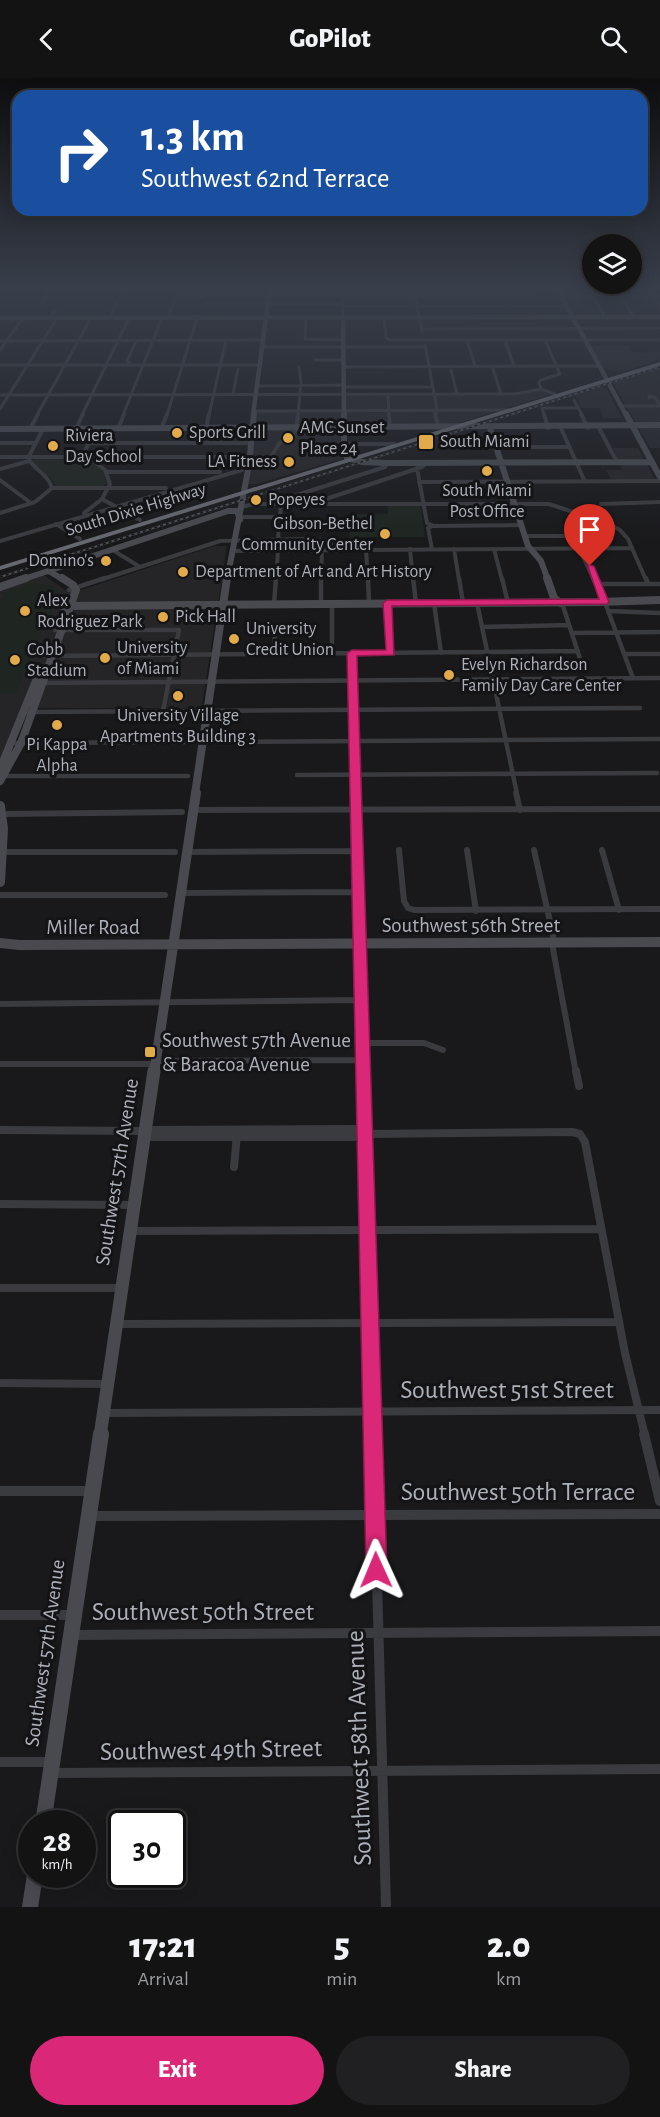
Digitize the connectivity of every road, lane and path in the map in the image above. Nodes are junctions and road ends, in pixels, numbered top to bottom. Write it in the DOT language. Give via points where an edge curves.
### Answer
graph roads {
  1 [pos="22,373"];
  2 [pos="60,373"];
  3 [pos="101,373"];
  4 [pos="141,373"];
  5 [pos="180,373"];
  6 [pos="218,373"];
  7 [pos="237,373"];
  8 [pos="257,373"];
  9 [pos="299,373"];
  10 [pos="344,373"];
  11 [pos="430,373"];
  12 [pos="452,373"];
  13 [pos="494,373"];
  14 [pos="560,373"];
  15 [pos="603,373"];
  16 [pos="618,373"];
  17 [pos="620,373"];
  18 [pos="605,377"];
  19 [pos="256,386"];
  20 [pos="300,386"];
  21 [pos="344,386"];
  22 [pos="591,386"];
  23 [pos="433,387"];
  24 [pos="610,387"];
  25 [pos="541,389"];
  26 [pos="233,393"];
  27 [pos="133,394"];
  28 [pos="173,394"];
  29 [pos="212,394"];
  30 [pos="457,394"];
  31 [pos="477,394"];
  32 [pos="501,394"];
  33 [pos="0,395"];
  34 [pos="9,395"];
  35 [pos="49,395"];
  36 [pos="91,395"];
  37 [pos="388,395"];
  38 [pos="435,395"];
  39 [pos="300,396"];
  40 [pos="344,396"];
  41 [pos="554,396"];
  42 [pos="574,400"];
  43 [pos="254,403"];
  44 [pos="621,407"];
  45 [pos="658,407"];
  46 [pos="578,408"];
  47 [pos="0,409"];
  48 [pos="482,410"];
  49 [pos="512,410"];
  50 [pos="298,411"];
  51 [pos="344,411"];
  52 [pos="390,411"];
  53 [pos="436,411"];
  54 [pos="501,411"];
  55 [pos="479,421"];
  56 [pos="660,426"];
  57 [pos="206,427"];
  58 [pos="345,427"];
  59 [pos="390,427"];
  60 [pos="450,427"];
  61 [pos="588,427"];
  62 [pos="632,427"];
  63 [pos="120,428"];
  64 [pos="163,428"];
  65 [pos="251,428"];
  66 [pos="299,428"];
  67 [pos="487,428"];
  68 [pos="548,428"];
  69 [pos="561,428"];
  70 [pos="599,428"];
  71 [pos="0,429"];
  72 [pos="30,429"];
  73 [pos="43,429"];
  74 [pos="74,429"];
  75 [pos="94,429"];
  76 [pos="0,443"];
  77 [pos="34,443"];
  78 [pos="88,443"];
  79 [pos="249,443"];
  80 [pos="382,445"];
  81 [pos="495,447"];
  82 [pos="569,447"];
  83 [pos="348,453"];
  84 [pos="0,457"];
  85 [pos="247,457"];
  86 [pos="361,457"];
  87 [pos="270,458"];
  88 [pos="29,459"];
  89 [pos="90,459"];
  90 [pos="369,462"];
  91 [pos="576,462"];
  92 [pos="616,462"];
  93 [pos="655,462"];
  94 [pos="387,463"];
  95 [pos="426,463"];
  96 [pos="501,463"];
  97 [pos="417,468"];
  98 [pos="0,469"];
  99 [pos="245,471"];
  100 [pos="301,471"];
  101 [pos="106,472"];
  102 [pos="210,472"];
  103 [pos="227,472"];
  104 [pos="217,476"];
  105 [pos="660,479"];
  106 [pos="0,480"];
  107 [pos="419,482"];
  108 [pos="507,482"];
  109 [pos="585,482"];
  110 [pos="52,488"];
  111 [pos="109,488"];
  112 [pos="155,488"];
  113 [pos="174,488"];
  114 [pos="164,491"];
  115 [pos="102,499"];
  116 [pos="240,502"];
  117 [pos="660,502"];
  118 [pos="31,503"];
  119 [pos="423,503"];
  120 [pos="514,503"];
  121 [pos="270,504"];
  122 [pos="281,504"];
  123 [pos="312,504"];
  124 [pos="601,504"];
  125 [pos="115,506"];
  126 [pos="0,513"];
  127 [pos="79,517"];
  128 [pos="280,517"];
  129 [pos="157,519"];
  130 [pos="140,520"];
  131 [pos="56,524"];
  132 [pos="521,525"];
  133 [pos="434,526"];
  134 [pos="133,527"];
  135 [pos="596,533"];
  136 [pos="525,536"];
  137 [pos="96,538"];
  138 [pos="80,539"];
  139 [pos="278,539"];
  140 [pos="302,539"];
  141 [pos="234,540"];
  142 [pos="328,540"];
  143 [pos="0,541"];
  144 [pos="73,546"];
  145 [pos="632,548"];
  146 [pos="111,549"];
  147 [pos="410,549"];
  148 [pos="432,549"];
  149 [pos="454,549"];
  150 [pos="494,549"];
  151 [pos="530,549"];
  152 [pos="579,549"];
  153 [pos="278,550"];
  154 [pos="322,550"];
  155 [pos="330,550"];
  156 [pos="366,550"];
  157 [pos="232,551"];
  158 [pos="0,566"];
  159 [pos="140,567"];
  160 [pos="47,570"];
  161 [pos="597,584"];
  162 [pos="648,584"];
  163 [pos="660,584"];
  164 [pos="0,585"];
  165 [pos="72,589"];
  166 [pos="660,600"];
  167 [pos="635,601"];
  168 [pos="559,602"];
  169 [pos="604,602"];
  170 [pos="321,603"];
  171 [pos="332,603"];
  172 [pos="369,603"];
  173 [pos="387,603"];
  174 [pos="416,603"];
  175 [pos="434,603"];
  176 [pos="464,603"];
  177 [pos="477,603"];
  178 [pos="508,603"];
  179 [pos="274,604"];
  180 [pos="224,605"];
  181 [pos="67,606"];
  182 [pos="608,611"];
  183 [pos="641,612"];
  184 [pos="660,613"];
  185 [pos="569,625"];
  186 [pos="482,627"];
  187 [pos="58,630"];
  188 [pos="660,632"];
  189 [pos="572,633"];
  190 [pos="616,633"];
  191 [pos="275,635"];
  192 [pos="578,651"];
  193 [pos="441,652"];
  194 [pos="486,652"];
  195 [pos="332,653"];
  196 [pos="352,653"];
  197 [pos="391,653"];
  198 [pos="217,654"];
  199 [pos="273,654"];
  200 [pos="624,654"];
  201 [pos="660,654"];
  202 [pos="174,655"];
  203 [pos="49,656"];
  204 [pos="582,665"];
  205 [pos="633,678"];
  206 [pos="660,678"];
  207 [pos="353,680"];
  208 [pos="493,680"];
  209 [pos="213,681"];
  210 [pos="168,682"];
  211 [pos="39,683"];
  212 [pos="640,708"];
  213 [pos="500,709"];
  214 [pos="354,710"];
  215 [pos="163,711"];
  216 [pos="208,711"];
  217 [pos="29,712"];
  218 [pos="506,740"];
  219 [pos="660,740"];
  220 [pos="355,741"];
  221 [pos="198,742"];
  222 [pos="17,743"];
  223 [pos="513,773"];
  224 [pos="657,773"];
  225 [pos="356,774"];
  226 [pos="297,775"];
  227 [pos="1,776"];
  228 [pos="188,776"];
  229 [pos="660,808"];
  230 [pos="1,810"];
  231 [pos="520,810"];
  232 [pos="188,811"];
  233 [pos="357,811"];
  234 [pos="399,850"];
  235 [pos="467,850"];
  236 [pos="534,850"];
  237 [pos="602,850"];
  238 [pos="358,851"];
  239 [pos="1,852"];
  240 [pos="181,852"];
  241 [pos="0,882"];
  242 [pos="359,892"];
  243 [pos="181,893"];
  244 [pos="0,895"];
  245 [pos="165,895"];
  246 [pos="660,909"];
  247 [pos="548,910"];
  248 [pos="619,910"];
  249 [pos="476,911"];
  250 [pos="553,942"];
  251 [pos="660,942"];
  252 [pos="0,943"];
  253 [pos="359,943"];
  254 [pos="173,944"];
  255 [pos="13,945"];
  256 [pos="0,948"];
  257 [pos="360,1000"];
  258 [pos="165,1003"];
  259 [pos="0,1004"];
  260 [pos="363,1043"];
  261 [pos="443,1050"];
  262 [pos="363,1060"];
  263 [pos="156,1063"];
  264 [pos="0,1064"];
  265 [pos="579,1086"];
  266 [pos="0,1130"];
  267 [pos="145,1133"];
  268 [pos="237,1134"];
  269 [pos="365,1134"];
  270 [pos="234,1167"];
  271 [pos="0,1204"];
  272 [pos="134,1205"];
  273 [pos="368,1228"];
  274 [pos="602,1229"];
  275 [pos="130,1230"];
  276 [pos="0,1288"];
  277 [pos="122,1288"];
  278 [pos="370,1322"];
  279 [pos="619,1322"];
  280 [pos="117,1324"];
  281 [pos="0,1383"];
  282 [pos="108,1384"];
  283 [pos="639,1410"];
  284 [pos="660,1410"];
  285 [pos="372,1411"];
  286 [pos="103,1413"];
  287 [pos="0,1491"];
  288 [pos="91,1491"];
  289 [pos="660,1501"];
  290 [pos="660,1514"];
  291 [pos="375,1515"];
  292 [pos="88,1516"];
  293 [pos="0,1615"];
  294 [pos="73,1615"];
  295 [pos="660,1631"];
  296 [pos="378,1633"];
  297 [pos="70,1635"];
  298 [pos="0,1762"];
  299 [pos="51,1768"];
  300 [pos="660,1769"];
  301 [pos="382,1770"];
  302 [pos="45,1810"];
  303 [pos="33,1888"];
  304 [pos="30,1907"];
  305 [pos="386,1907"];
  1 -- 34 [label="street"];
  2 -- 35 [label="street"];
  3 -- 36 [label="street"];
  4 -- 27 [label="street"];
  5 -- 28 [label="street"];
  6 -- 29 [label="street"];
  7 -- 26 [label="street"];
  8 -- 19 [label="street, Southwest 57th Avenue"];
  9 -- 20 [label="street"];
  10 -- 21 [label="street"];
  11 -- 23 [label="street"];
  12 -- 30 [label="street"];
  13 -- 32 [label="street"];
  14 -- 25 [label="street" via="540,381"];
  15 -- 18 [label="street"];
  16 -- 18 [label="highway, South Dixie Highway"];
  17 -- 18 [label="highway, South Dixie Highway"];
  18 -- 22 [label="highway, South Dixie Highway"];
  18 -- 24 [label="street"];
  18 -- 41 [label="highway, South Dixie Highway"];
  19 -- 20 [label="street"];
  19 -- 43 [label="street, Southwest 57th Avenue"];
  20 -- 21 [label="street"];
  20 -- 39 [label="street"];
  21 -- 23 [label="street"];
  21 -- 40 [label="street"];
  22 -- 24 [label="highway"];
  22 -- 41 [label="highway, South Dixie Highway"];
  23 -- 38 [label="street"];
  24 -- 44 [label="street"];
  25 -- 32 [label="street"];
  25 -- 41 [label="street"];
  26 -- 29 [label="street"];
  26 -- 43 [label="street"];
  27 -- 28 [label="street"];
  27 -- 36 [label="street"];
  27 -- 63 [label="street"];
  28 -- 29 [label="street"];
  28 -- 64 [label="street"];
  29 -- 57 [label="street"];
  30 -- 31 [label="street"];
  30 -- 38 [label="street"];
  31 -- 32 [label="street"];
  31 -- 48 [label="street"];
  33 -- 34 [label="street"];
  34 -- 35 [label="street"];
  34 -- 47 [label="street"];
  35 -- 36 [label="street"];
  35 -- 72 [label="street"];
  36 -- 74 [label="street"];
  37 -- 38 [label="street"];
  37 -- 40 [label="street"];
  37 -- 52 [label="street"];
  38 -- 53 [label="street"];
  39 -- 40 [label="street"];
  39 -- 43 [label="street"];
  39 -- 50 [label="street"];
  40 -- 51 [label="street"];
  41 -- 49 [label="highway, South Dixie Highway"];
  41 -- 54 [label="highway, South Dixie Highway"];
  42 -- 46 [label="street"];
  43 -- 50 [label="street"];
  43 -- 65 [label="street, Southwest 57th Avenue"];
  44 -- 45 [label="street"];
  44 -- 62 [label="street"];
  45 -- 45 [label="street" via="649,398 655,398"];
  46 -- 61 [label="street"];
  46 -- 68 [label="street" via="542,409"];
  48 -- 53 [label="street"];
  48 -- 54 [label="street"];
  49 -- 54 [label="street"];
  49 -- 55 [label="highway, South Dixie Highway"];
  50 -- 51 [label="street"];
  50 -- 66 [label="street"];
  51 -- 52 [label="street"];
  51 -- 58 [label="street"];
  52 -- 53 [label="street"];
  52 -- 59 [label="street"];
  53 -- 60 [label="street"];
  54 -- 60 [label="highway, South Dixie Highway"];
  55 -- 60 [label="highway, South Dixie Highway"];
  55 -- 67 [label="highway"];
  56 -- 62 [label="street"];
  57 -- 64 [label="street"];
  57 -- 65 [label="street"];
  58 -- 59 [label="street"];
  58 -- 66 [label="street"];
  58 -- 83 [label="street"];
  59 -- 60 [label="street"];
  60 -- 67 [label="street"];
  60 -- 80 [label="highway, South Dixie Highway"];
  60 -- 86 [label="highway, South Dixie Highway"];
  61 -- 62 [label="street"];
  61 -- 68 [label="street"];
  61 -- 69 [label="street"];
  61 -- 70 [label="street"];
  62 -- 70 [label="street"];
  62 -- 93 [label="street"];
  63 -- 64 [label="street"];
  63 -- 75 [label="street"];
  65 -- 66 [label="street"];
  65 -- 79 [label="street, Southwest 57th Avenue"];
  66 -- 87 [label="street" via="278,443"];
  67 -- 68 [label="street"];
  67 -- 68 [label="street"];
  67 -- 81 [label="street"];
  68 -- 69 [label="street"];
  69 -- 82 [label="street"];
  70 -- 92 [label="street"];
  71 -- 72 [label="street"];
  72 -- 73 [label="street"];
  73 -- 74 [label="street"];
  73 -- 77 [label="street"];
  74 -- 75 [label="street"];
  75 -- 78 [label="street"];
  76 -- 77 [label="street"];
  77 -- 88 [label="street"];
  78 -- 79 [label="street"];
  78 -- 89 [label="street" via="84,453"];
  79 -- 85 [label="street, Southwest 57th Avenue"];
  80 -- 83 [label="highway, South Dixie Highway"];
  80 -- 83 [label="street"];
  81 -- 82 [label="street"];
  81 -- 96 [label="street"];
  82 -- 91 [label="street"];
  83 -- 86 [label="highway, South Dixie Highway"];
  83 -- 90 [label="street"];
  83 -- 94 [label="street" via="363,464"];
  83 -- 100 [label="highway, South Dixie Highway"];
  83 -- 100 [label="highway, South Dixie Highway"];
  84 -- 88 [label="street"];
  85 -- 89 [label="street"];
  85 -- 99 [label="street, Southwest 57th Avenue"];
  86 -- 90 [label="highway"];
  88 -- 89 [label="street"];
  88 -- 98 [label="street"];
  88 -- 110 [label="street" via="48,478"];
  89 -- 101 [label="street"];
  90 -- 94 [label="street"];
  91 -- 92 [label="street"];
  91 -- 96 [label="street"];
  91 -- 109 [label="street"];
  92 -- 93 [label="street"];
  93 -- 105 [label="street"];
  94 -- 95 [label="street"];
  94 -- 121 [label="street" via="385,467"];
  95 -- 96 [label="street"];
  95 -- 97 [label="street"];
  96 -- 108 [label="street"];
  97 -- 107 [label="street"];
  97 -- 123 [label="street"];
  99 -- 103 [label="street"];
  99 -- 116 [label="street, Southwest 57th Avenue"];
  99 -- 116 [label="street, Southwest 57th Avenue"];
  100 -- 116 [label="highway, South Dixie Highway"];
  100 -- 116 [label="highway, South Dixie Highway" via="257,485"];
  101 -- 102 [label="street"];
  101 -- 111 [label="street"];
  102 -- 103 [label="street"];
  102 -- 104 [label="street"];
  103 -- 104 [label="street"];
  104 -- 113 [label="street"];
  105 -- 109 [label="street"];
  106 -- 118 [label="street"];
  107 -- 108 [label="street"];
  107 -- 119 [label="street"];
  108 -- 109 [label="street"];
  108 -- 120 [label="street"];
  110 -- 111 [label="street"];
  110 -- 118 [label="street"];
  111 -- 112 [label="street"];
  111 -- 115 [label="street"];
  112 -- 113 [label="street"];
  112 -- 114 [label="street"];
  113 -- 114 [label="street"];
  114 -- 125 [label="street"];
  115 -- 125 [label="street"];
  115 -- 127 [label="street"];
  116 -- 121 [label="street"];
  116 -- 128 [label="street"];
  116 -- 129 [label="highway, South Dixie Highway"];
  116 -- 130 [label="highway, South Dixie Highway"];
  116 -- 141 [label="street, Southwest 57th Avenue"];
  116 -- 146 [label="street" via="217,515"];
  117 -- 124 [label="street"];
  118 -- 126 [label="street"];
  119 -- 120 [label="street"];
  119 -- 123 [label="street"];
  119 -- 133 [label="street" via="427,523"];
  120 -- 132 [label="street"];
  120 -- 145 [label="street" via="548,504 616,527"];
  121 -- 122 [label="street"];
  122 -- 123 [label="street"];
  122 -- 128 [label="street"];
  125 -- 127 [label="street"];
  125 -- 130 [label="street"];
  127 -- 131 [label="street"];
  128 -- 139 [label="street"];
  129 -- 130 [label="highway"];
  129 -- 134 [label="highway, South Dixie Highway"];
  130 -- 134 [label="highway"];
  130 -- 138 [label="highway, South Dixie Highway"];
  131 -- 138 [label="street"];
  131 -- 143 [label="street"];
  132 -- 133 [label="street"];
  132 -- 136 [label="street"];
  133 -- 148 [label="street" via="428,528"];
  134 -- 137 [label="highway, South Dixie Highway"];
  135 -- 136 [label="street"];
  136 -- 151 [label="street"];
  137 -- 138 [label="highway"];
  137 -- 144 [label="highway, South Dixie Highway"];
  138 -- 144 [label="highway"];
  138 -- 158 [label="highway, South Dixie Highway"];
  139 -- 140 [label="street"];
  139 -- 141 [label="street"];
  141 -- 157 [label="street, Southwest 57th Avenue"];
  141 -- 159 [label="street" via="211,543"];
  142 -- 155 [label="street"];
  144 -- 158 [label="highway, South Dixie Highway"];
  145 -- 152 [label="street"];
  145 -- 162 [label="street"];
  146 -- 159 [label="street"];
  146 -- 160 [label="street"];
  147 -- 148 [label="street"];
  147 -- 156 [label="street"];
  147 -- 174 [label="street"];
  148 -- 149 [label="street"];
  149 -- 150 [label="street"];
  149 -- 176 [label="street"];
  150 -- 151 [label="street"];
  150 -- 178 [label="street"];
  151 -- 152 [label="street"];
  151 -- 168 [label="street" via="541,561"];
  152 -- 161 [label="street"];
  153 -- 154 [label="street"];
  153 -- 157 [label="street"];
  153 -- 179 [label="street"];
  154 -- 155 [label="street"];
  154 -- 170 [label="street"];
  155 -- 156 [label="street"];
  156 -- 172 [label="street"];
  157 -- 180 [label="street, Southwest 57th Avenue"];
  159 -- 165 [label="street"];
  160 -- 164 [label="street"];
  160 -- 165 [label="street"];
  161 -- 162 [label="street"];
  161 -- 169 [label="street"];
  162 -- 163 [label="street"];
  165 -- 181 [label="street"];
  166 -- 167 [label="street"];
  167 -- 169 [label="street"];
  167 -- 183 [label="street"];
  168 -- 169 [label="street"];
  168 -- 178 [label="street"];
  168 -- 185 [label="street"];
  169 -- 182 [label="street"];
  170 -- 171 [label="street"];
  170 -- 179 [label="street"];
  171 -- 172 [label="street"];
  171 -- 195 [label="street"];
  172 -- 173 [label="street"];
  173 -- 174 [label="street"];
  173 -- 197 [label="street"];
  174 -- 175 [label="street"];
  175 -- 176 [label="street"];
  175 -- 193 [label="street"];
  176 -- 177 [label="street"];
  177 -- 178 [label="street"];
  177 -- 186 [label="street"];
  179 -- 180 [label="street"];
  180 -- 181 [label="street"];
  180 -- 198 [label="street, Southwest 57th Avenue"];
  181 -- 187 [label="street"];
  182 -- 183 [label="street"];
  182 -- 190 [label="street"];
  183 -- 184 [label="street"];
  185 -- 186 [label="street"];
  185 -- 189 [label="street"];
  186 -- 194 [label="street"];
  187 -- 202 [label="street" via="179,630"];
  187 -- 203 [label="street"];
  188 -- 190 [label="street"];
  189 -- 190 [label="street"];
  189 -- 192 [label="street"];
  190 -- 200 [label="street"];
  191 -- 199 [label="street"];
  192 -- 194 [label="street"];
  192 -- 204 [label="street"];
  193 -- 194 [label="street"];
  193 -- 197 [label="street"];
  194 -- 208 [label="street"];
  195 -- 196 [label="street"];
  195 -- 199 [label="street"];
  196 -- 197 [label="street"];
  196 -- 207 [label="street, Southwest 58th Avenue"];
  198 -- 199 [label="street"];
  198 -- 202 [label="street"];
  198 -- 209 [label="street, Southwest 57th Avenue"];
  200 -- 201 [label="street"];
  200 -- 205 [label="street"];
  202 -- 203 [label="street"];
  202 -- 210 [label="street"];
  203 -- 211 [label="street"];
  205 -- 206 [label="street"];
  205 -- 208 [label="street"];
  207 -- 208 [label="street"];
  207 -- 209 [label="street"];
  207 -- 214 [label="street, Southwest 58th Avenue"];
  208 -- 213 [label="street"];
  209 -- 210 [label="street"];
  209 -- 216 [label="street, Southwest 57th Avenue"];
  210 -- 211 [label="street"];
  210 -- 215 [label="street"];
  211 -- 217 [label="street"];
  212 -- 213 [label="street"];
  213 -- 214 [label="street"];
  213 -- 218 [label="street"];
  214 -- 216 [label="street"];
  214 -- 220 [label="street, Southwest 58th Avenue"];
  215 -- 216 [label="street"];
  215 -- 217 [label="street"];
  216 -- 221 [label="street, Southwest 57th Avenue"];
  217 -- 222 [label="street"];
  218 -- 219 [label="street"];
  218 -- 220 [label="street"];
  218 -- 223 [label="street"];
  220 -- 221 [label="street"];
  220 -- 225 [label="street, Southwest 58th Avenue"];
  221 -- 222 [label="street"];
  221 -- 232 [label="street, Southwest 57th Avenue"];
  222 -- 227 [label="street"];
  223 -- 224 [label="street"];
  223 -- 225 [label="street"];
  223 -- 231 [label="street"];
  225 -- 226 [label="street"];
  225 -- 233 [label="street, Southwest 58th Avenue"];
  227 -- 228 [label="street"];
  229 -- 231 [label="street"];
  230 -- 232 [label="street"];
  230 -- 239 [label="street"];
  231 -- 233 [label="street"];
  232 -- 233 [label="street"];
  232 -- 240 [label="street, Southwest 57th Avenue"];
  233 -- 238 [label="street, Southwest 58th Avenue"];
  234 -- 249 [label="street" via="404,901 409,909"];
  235 -- 249 [label="street"];
  236 -- 247 [label="street"];
  237 -- 248 [label="street"];
  238 -- 240 [label="street"];
  238 -- 242 [label="street, Southwest 58th Avenue"];
  239 -- 240 [label="street"];
  239 -- 241 [label="street"];
  240 -- 243 [label="street, Southwest 57th Avenue"];
  242 -- 243 [label="street"];
  242 -- 253 [label="street, Southwest 58th Avenue"];
  243 -- 254 [label="street, Southwest 57th Avenue"];
  244 -- 245 [label="street"];
  246 -- 248 [label="street"];
  247 -- 248 [label="street"];
  247 -- 249 [label="street"];
  247 -- 250 [label="street"];
  250 -- 251 [label="street, Southwest 56th Street"];
  250 -- 253 [label="street, Southwest 56th Street"];
  250 -- 265 [label="street"];
  252 -- 255 [label="street, Miller Road"];
  253 -- 254 [label="street, Southwest 56th Street"];
  253 -- 257 [label="street, Southwest 58th Avenue"];
  254 -- 255 [label="street, Miller Road"];
  254 -- 258 [label="street, Southwest 57th Avenue"];
  255 -- 256 [label="street, Miller Road"];
  257 -- 258 [label="street"];
  257 -- 260 [label="street, Southwest 58th Avenue"];
  258 -- 259 [label="street"];
  258 -- 263 [label="street, Southwest 57th Avenue"];
  260 -- 261 [label="street" via="424,1042"];
  260 -- 262 [label="street, Southwest 58th Avenue"];
  262 -- 263 [label="street"];
  262 -- 269 [label="street, Southwest 58th Avenue"];
  263 -- 264 [label="street"];
  263 -- 267 [label="street, Southwest 57th Avenue"];
  266 -- 267 [label="street"];
  267 -- 268 [label="street"];
  267 -- 272 [label="street, Southwest 57th Avenue"];
  268 -- 269 [label="street"];
  268 -- 270 [label="street"];
  269 -- 273 [label="street, Southwest 58th Avenue"];
  269 -- 274 [label="street" via="580,1133 585,1140"];
  271 -- 272 [label="street"];
  272 -- 275 [label="street, Southwest 57th Avenue"];
  273 -- 274 [label="street"];
  273 -- 275 [label="street"];
  273 -- 278 [label="street, Southwest 58th Avenue"];
  274 -- 279 [label="street"];
  275 -- 277 [label="street, Southwest 57th Avenue"];
  276 -- 277 [label="street"];
  277 -- 280 [label="street, Southwest 57th Avenue"];
  278 -- 279 [label="street"];
  278 -- 280 [label="street"];
  278 -- 285 [label="street, Southwest 58th Avenue"];
  279 -- 283 [label="street"];
  280 -- 282 [label="street, Southwest 57th Avenue"];
  281 -- 282 [label="street"];
  282 -- 286 [label="street, Southwest 57th Avenue"];
  283 -- 284 [label="street, Southwest 51st Street"];
  283 -- 285 [label="street, Southwest 51st Street"];
  283 -- 289 [label="street"];
  285 -- 286 [label="street, Southwest 51st Street"];
  285 -- 291 [label="street, Southwest 58th Avenue"];
  286 -- 288 [label="street, Southwest 57th Avenue"];
  287 -- 288 [label="street"];
  288 -- 292 [label="street, Southwest 57th Avenue"];
  290 -- 291 [label="street, Southwest 50th Terrace"];
  291 -- 292 [label="street, Southwest 50th Terrace"];
  291 -- 296 [label="street, Southwest 58th Avenue"];
  292 -- 294 [label="street, Southwest 57th Avenue"];
  293 -- 294 [label="street"];
  294 -- 297 [label="street, Southwest 57th Avenue"];
  295 -- 296 [label="street, Southwest 50th Street"];
  296 -- 297 [label="street, Southwest 50th Street"];
  296 -- 301 [label="street, Southwest 58th Avenue"];
  297 -- 299 [label="street, Southwest 57th Avenue"];
  298 -- 299 [label="street, Southwest 49th Street"];
  299 -- 301 [label="street, Southwest 49th Street"];
  299 -- 302 [label="street, Southwest 57th Avenue"];
  300 -- 301 [label="street, Southwest 49th Street"];
  301 -- 305 [label="street, Southwest 58th Avenue"];
  303 -- 304 [label="street"];
}
